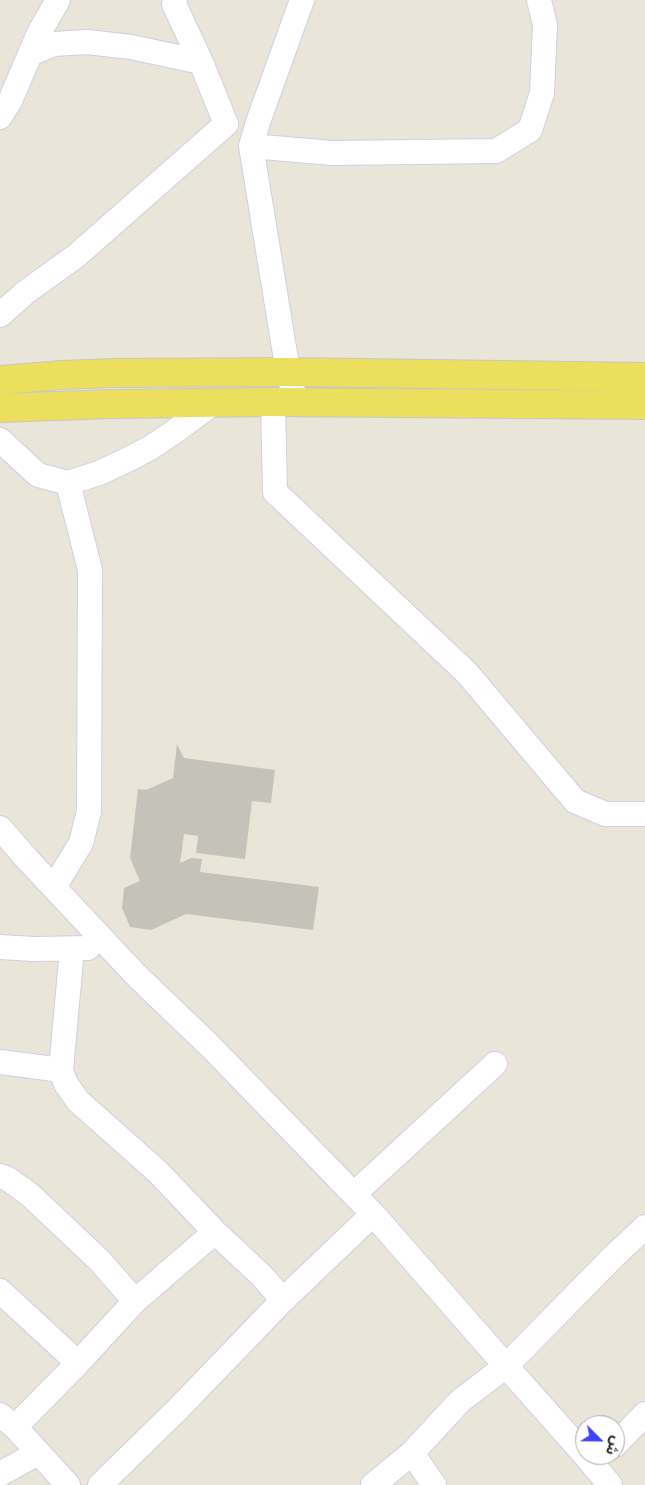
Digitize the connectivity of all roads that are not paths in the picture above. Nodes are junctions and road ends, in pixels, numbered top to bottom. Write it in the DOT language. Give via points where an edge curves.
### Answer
graph roads {
  1 [pos="58,0"];
  2 [pos="175,0"];
  3 [pos="302,0"];
  4 [pos="539,0"];
  5 [pos="30,54"];
  6 [pos="201,62"];
  7 [pos="0,117"];
  8 [pos="258,122"];
  9 [pos="226,124"];
  10 [pos="251,146"];
  11 [pos="0,314"];
  12 [pos="288,372"];
  13 [pos="645,377"];
  14 [pos="0,380"];
  15 [pos="285,402"];
  16 [pos="213,403"];
  17 [pos="645,405"];
  18 [pos="0,408"];
  19 [pos="0,440"];
  20 [pos="68,483"];
  21 [pos="645,814"];
  22 [pos="0,828"];
  23 [pos="54,887"];
  24 [pos="0,947"];
  25 [pos="110,947"];
  26 [pos="72,949"];
  27 [pos="0,1062"];
  28 [pos="495,1064"];
  29 [pos="61,1070"];
  30 [pos="0,1176"];
  31 [pos="354,1194"];
  32 [pos="373,1214"];
  33 [pos="645,1227"];
  34 [pos="215,1232"];
  35 [pos="0,1291"];
  36 [pos="283,1300"];
  37 [pos="135,1301"];
  38 [pos="78,1363"];
  39 [pos="506,1366"];
  40 [pos="645,1414"];
  41 [pos="8,1421"];
  42 [pos="625,1435"];
  43 [pos="575,1439"];
  44 [pos="412,1453"];
  45 [pos="38,1454"];
  46 [pos="597,1465"];
  47 [pos="0,1474"];
  48 [pos="68,1485"];
  49 [pos="100,1485"];
  50 [pos="373,1485"];
  51 [pos="434,1485"];
  52 [pos="610,1485"];
  1 -- 5 [label="street"];
  2 -- 6 [label="street"];
  3 -- 8 [label="street"];
  4 -- 10 [label="street" via="545,25 542,92 530,130 496,151 332,153"];
  5 -- 6 [label="street" via="54,44 87,42 131,47"];
  5 -- 7 [label="street"];
  6 -- 9 [label="street"];
  8 -- 9 [label="street"];
  8 -- 10 [label="street"];
  9 -- 11 [label="street" via="76,256"];
  10 -- 12 [label="street"];
  12 -- 13 [label="main road"];
  12 -- 14 [label="main road" via="115,373"];
  12 -- 15 [label="street"];
  15 -- 16 [label="main road"];
  15 -- 17 [label="main road"];
  15 -- 21 [label="street" via="276,492 467,673 575,801 605,814"];
  16 -- 18 [label="main road"];
  16 -- 20 [label="street" via="150,448 106,470"];
  19 -- 20 [label="street" via="38,475"];
  20 -- 23 [label="street" via="90,570 89,811 81,843"];
  22 -- 23 [label="street"];
  23 -- 25 [label="street"];
  24 -- 26 [label="street"];
  25 -- 26 [label="street"];
  25 -- 31 [label="street"];
  26 -- 29 [label="street"];
  27 -- 29 [label="street"];
  28 -- 31 [label="street"];
  29 -- 34 [label="street" via="78,1101 158,1172"];
  30 -- 37 [label="street" via="30,1194 99,1260"];
  31 -- 32 [label="street"];
  32 -- 36 [label="street"];
  32 -- 39 [label="street"];
  33 -- 39 [label="street"];
  34 -- 36 [label="street"];
  34 -- 37 [label="street"];
  35 -- 38 [label="street"];
  36 -- 49 [label="street"];
  37 -- 38 [label="street"];
  38 -- 41 [label="street"];
  39 -- 43 [label="street"];
  39 -- 44 [label="street" via="460,1401"];
  40 -- 42 [label="street"];
  41 -- 45 [label="street"];
  44 -- 50 [label="street"];
  44 -- 51 [label="street"];
  45 -- 47 [label="street"];
  45 -- 48 [label="street"];
  46 -- 52 [label="street"];
}
